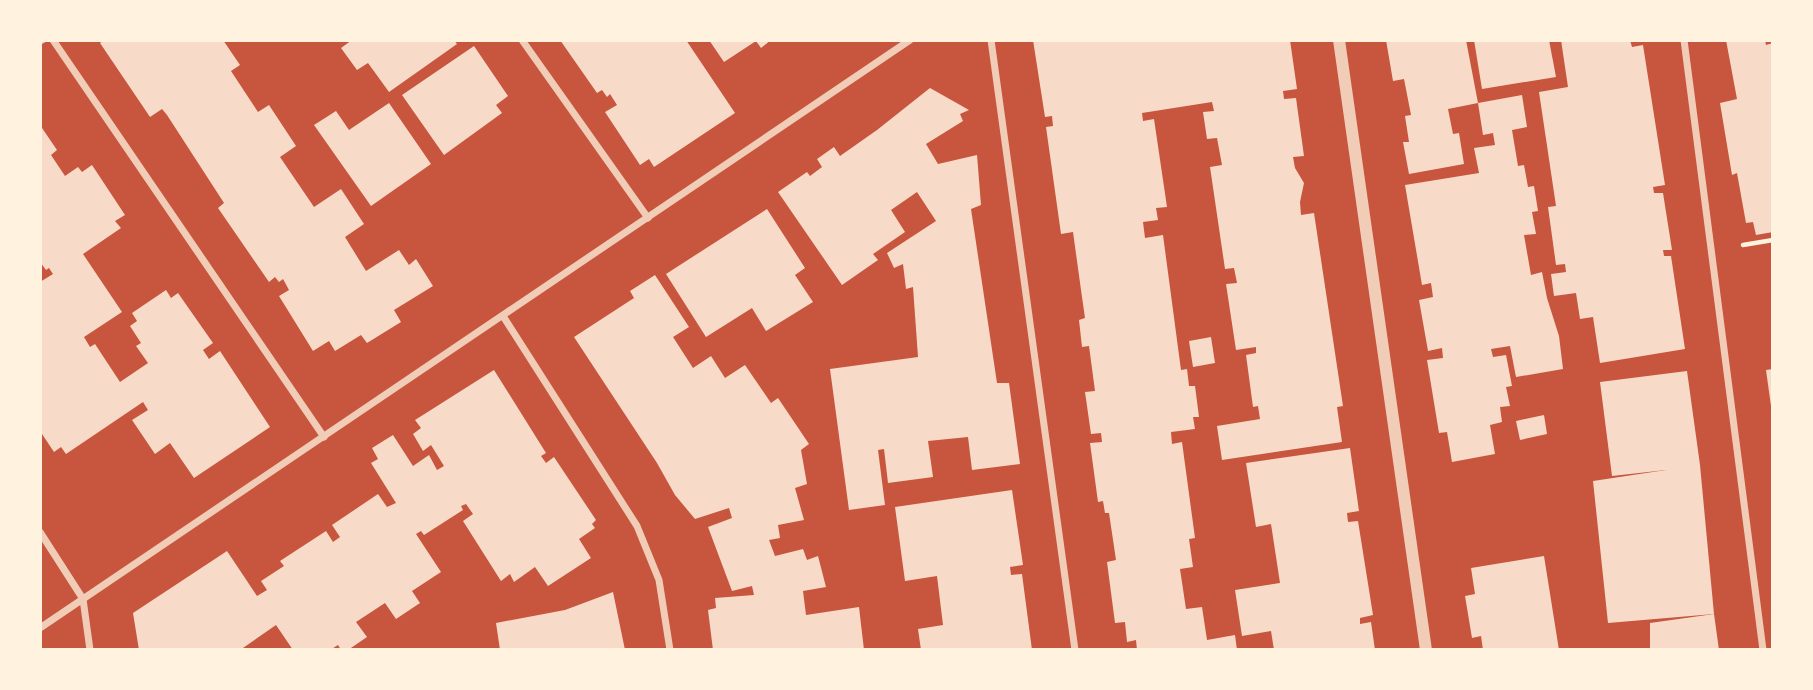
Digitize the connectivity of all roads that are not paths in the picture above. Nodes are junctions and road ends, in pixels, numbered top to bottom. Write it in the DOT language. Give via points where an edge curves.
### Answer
graph roads {
  1 [pos="53,40"];
  2 [pos="522,40"];
  3 [pos="910,40"];
  4 [pos="991,40"];
  5 [pos="1339,40"];
  6 [pos="1684,40"];
  7 [pos="648,218"];
  8 [pos="503,316"];
  9 [pos="324,436"];
  10 [pos="40,532"];
  11 [pos="83,599"];
  12 [pos="40,628"];
  13 [pos="90,650"];
  14 [pos="670,650"];
  15 [pos="1075,650"];
  16 [pos="1426,650"];
  17 [pos="1763,650"];
  1 -- 9 [label="street"];
  2 -- 7 [label="street"];
  3 -- 7 [label="street"];
  4 -- 15 [label="street"];
  5 -- 16 [label="street"];
  6 -- 17 [label="street"];
  7 -- 8 [label="street"];
  8 -- 9 [label="street"];
  8 -- 14 [label="street" via="637,526 659,580"];
  9 -- 11 [label="street"];
  10 -- 11 [label="street"];
  11 -- 12 [label="street"];
  11 -- 13 [label="street"];
}
